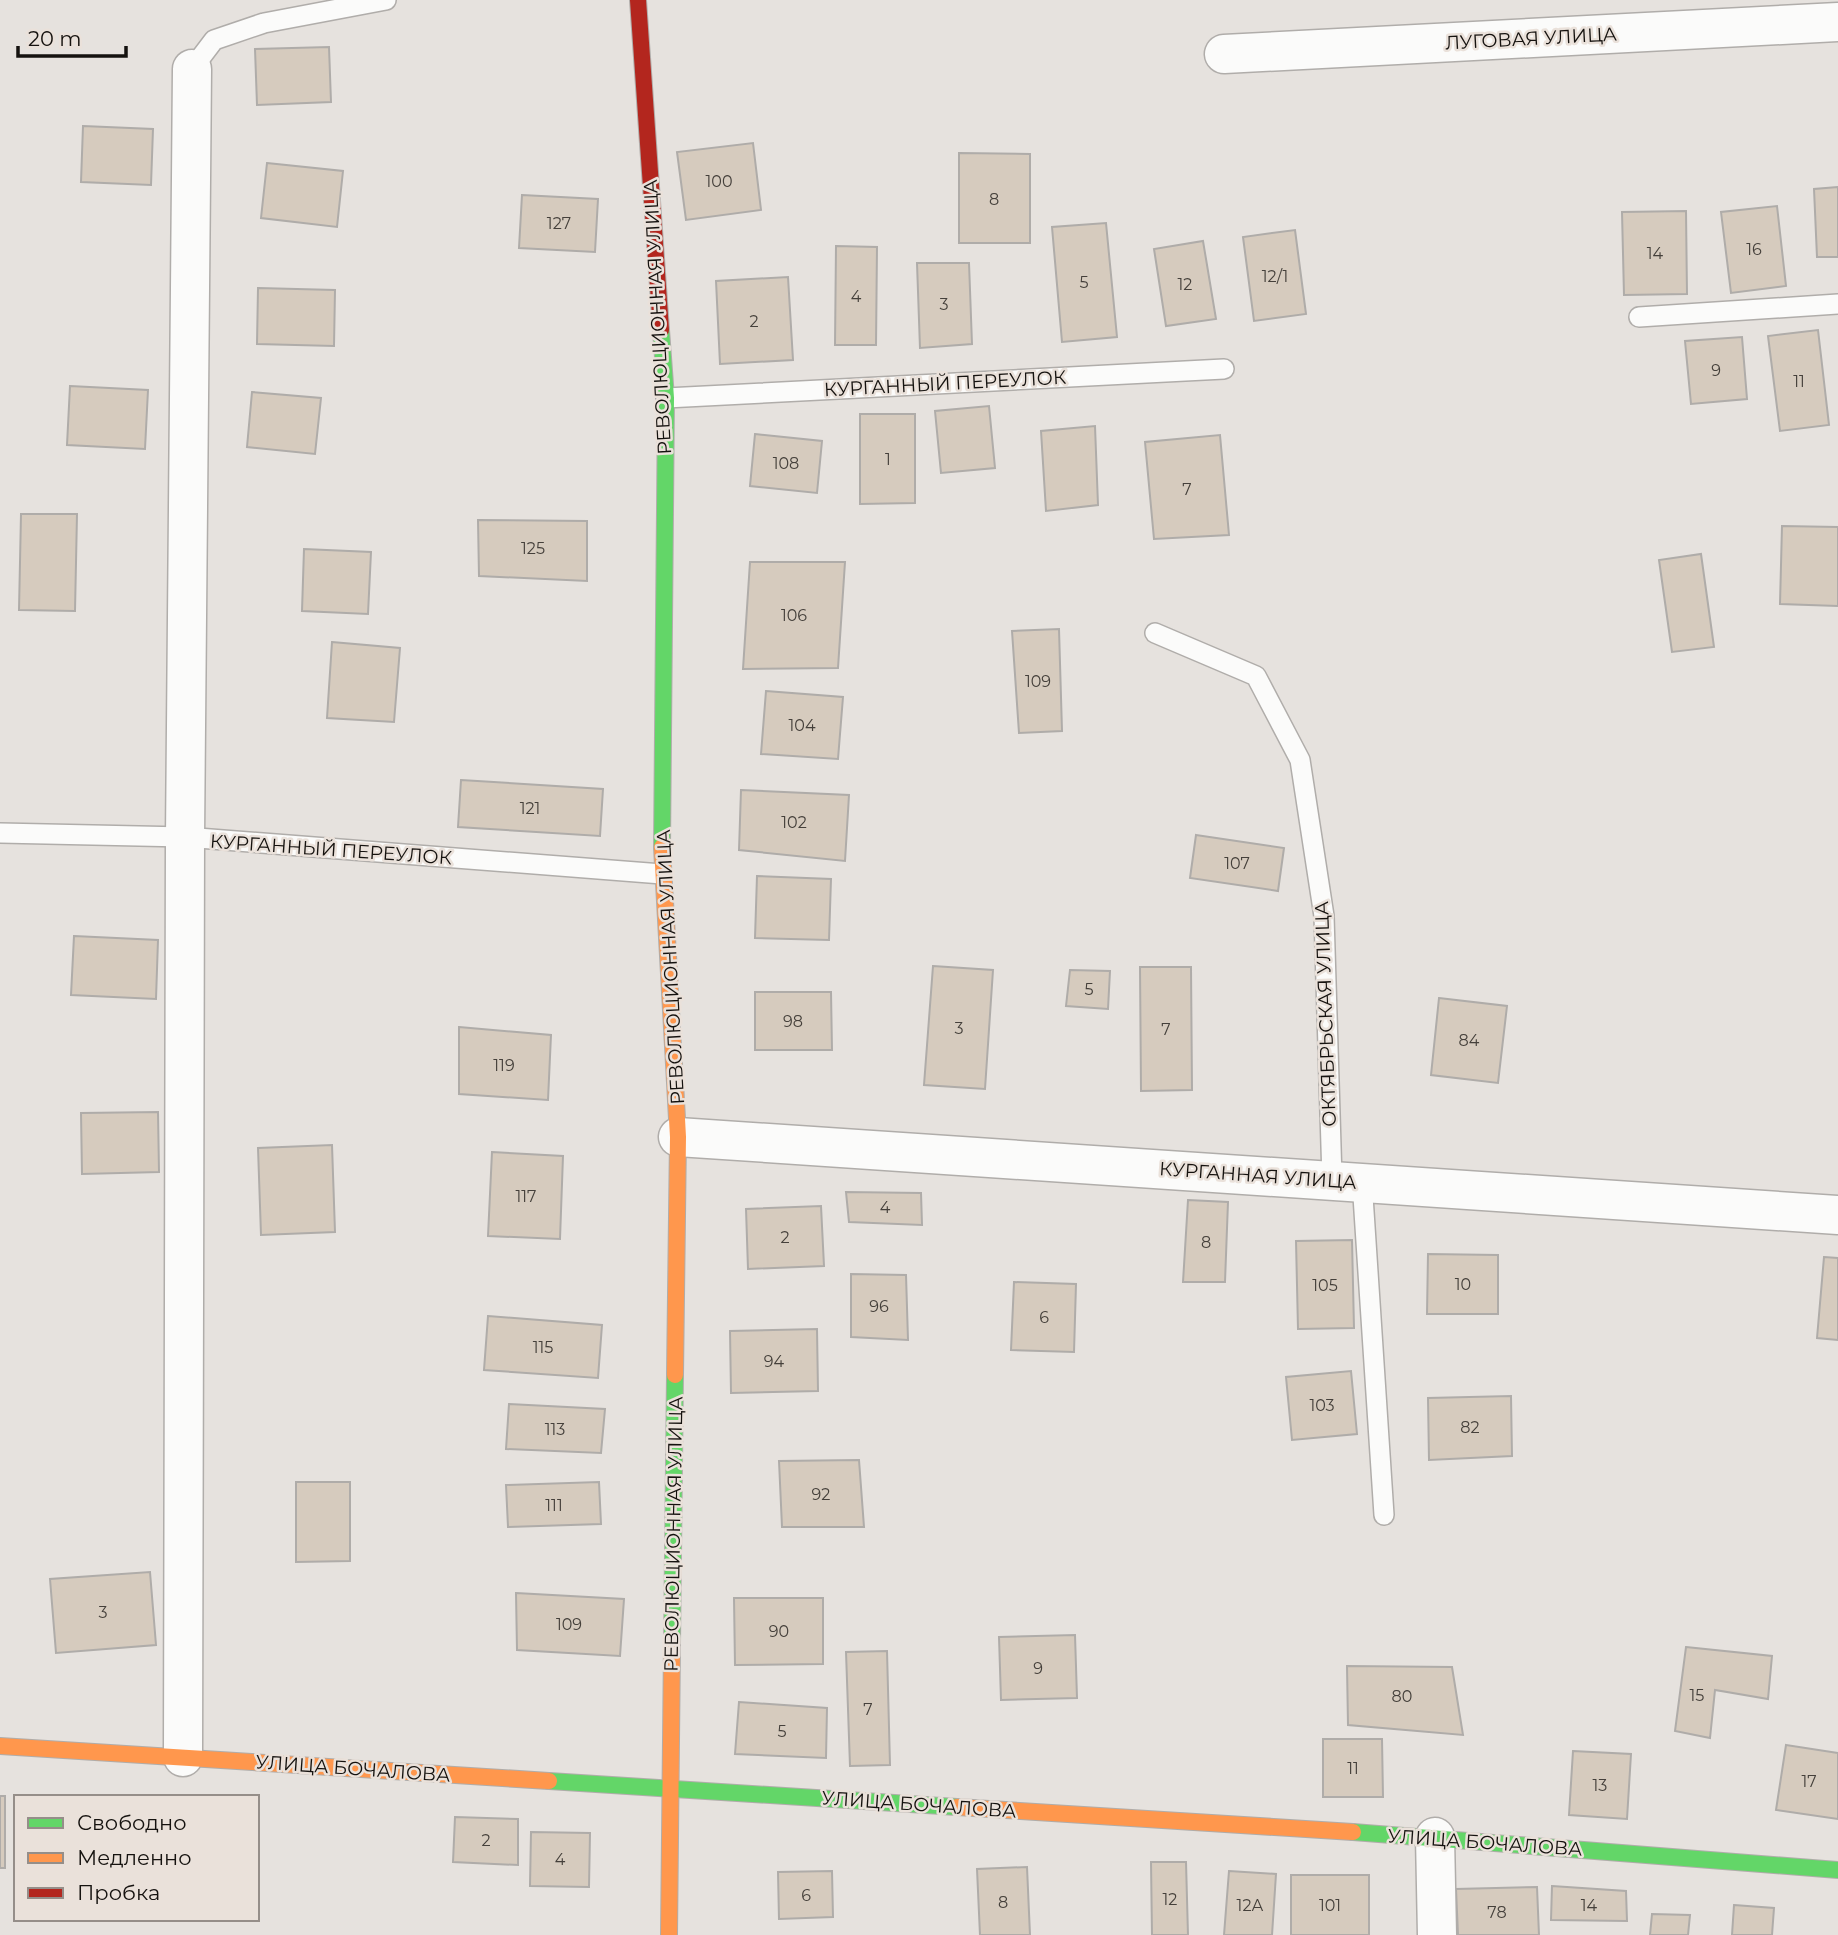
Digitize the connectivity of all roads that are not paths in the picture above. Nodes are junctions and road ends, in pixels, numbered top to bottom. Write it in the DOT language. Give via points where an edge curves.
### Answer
graph roads {
  1 [pos="386,0"];
  2 [pos="638,0"];
  3 [pos="1838,22"];
  4 [pos="1224,54"];
  5 [pos="192,69"];
  6 [pos="1838,304"];
  7 [pos="1639,317"];
  8 [pos="1224,369"];
  9 [pos="666,398"];
  10 [pos="1156,633"];
  11 [pos="0,833"];
  12 [pos="185,837"];
  13 [pos="662,874"];
  14 [pos="678,1137"];
  15 [pos="1347,1180"];
  16 [pos="1838,1215"];
  17 [pos="1384,1515"];
  18 [pos="0,1746"];
  19 [pos="183,1757"];
  20 [pos="670,1788"];
  21 [pos="1435,1837"];
  22 [pos="1838,1870"];
  23 [pos="669,1935"];
  24 [pos="1437,1935"];
  1 -- 5 [label="lane" via="264,23 214,40"];
  2 -- 9 [label="street, РЕВОЛЮЦИОННАЯ УЛИЦА"];
  3 -- 4 [label="street, ЛУГОВАЯ УЛИЦА"];
  5 -- 12 [label="street"];
  6 -- 7 [label="lane"];
  8 -- 9 [label="lane, КУРГАННЫЙ ПЕРЕУЛОК"];
  9 -- 13 [label="street, РЕВОЛЮЦИОННАЯ УЛИЦА"];
  10 -- 15 [label="lane, ОКТЯБРЬСКАЯ УЛИЦА" via="1256,676 1300,760 1324,916"];
  11 -- 12 [label="lane, КУРГАННЫЙ ПЕРЕУЛОК"];
  12 -- 13 [label="lane, КУРГАННЫЙ ПЕРЕУЛОК"];
  12 -- 19 [label="street"];
  13 -- 14 [label="street, РЕВОЛЮЦИОННАЯ УЛИЦА"];
  14 -- 15 [label="street, КУРГАННАЯ УЛИЦА"];
  14 -- 20 [label="street, РЕВОЛЮЦИОННАЯ УЛИЦА"];
  15 -- 16 [label="street, КУРГАННАЯ УЛИЦА"];
  15 -- 17 [label="lane, ОКТЯБРЬСКАЯ УЛИЦА"];
  18 -- 19 [label="street, УЛИЦА БОЧАЛОВА"];
  19 -- 20 [label="street, УЛИЦА БОЧАЛОВА"];
  20 -- 21 [label="street, УЛИЦА БОЧАЛОВА"];
  20 -- 23 [label="street, РЕВОЛЮЦИОННАЯ УЛИЦА"];
  21 -- 22 [label="street, УЛИЦА БОЧАЛОВА"];
  21 -- 24 [label="street"];
}
